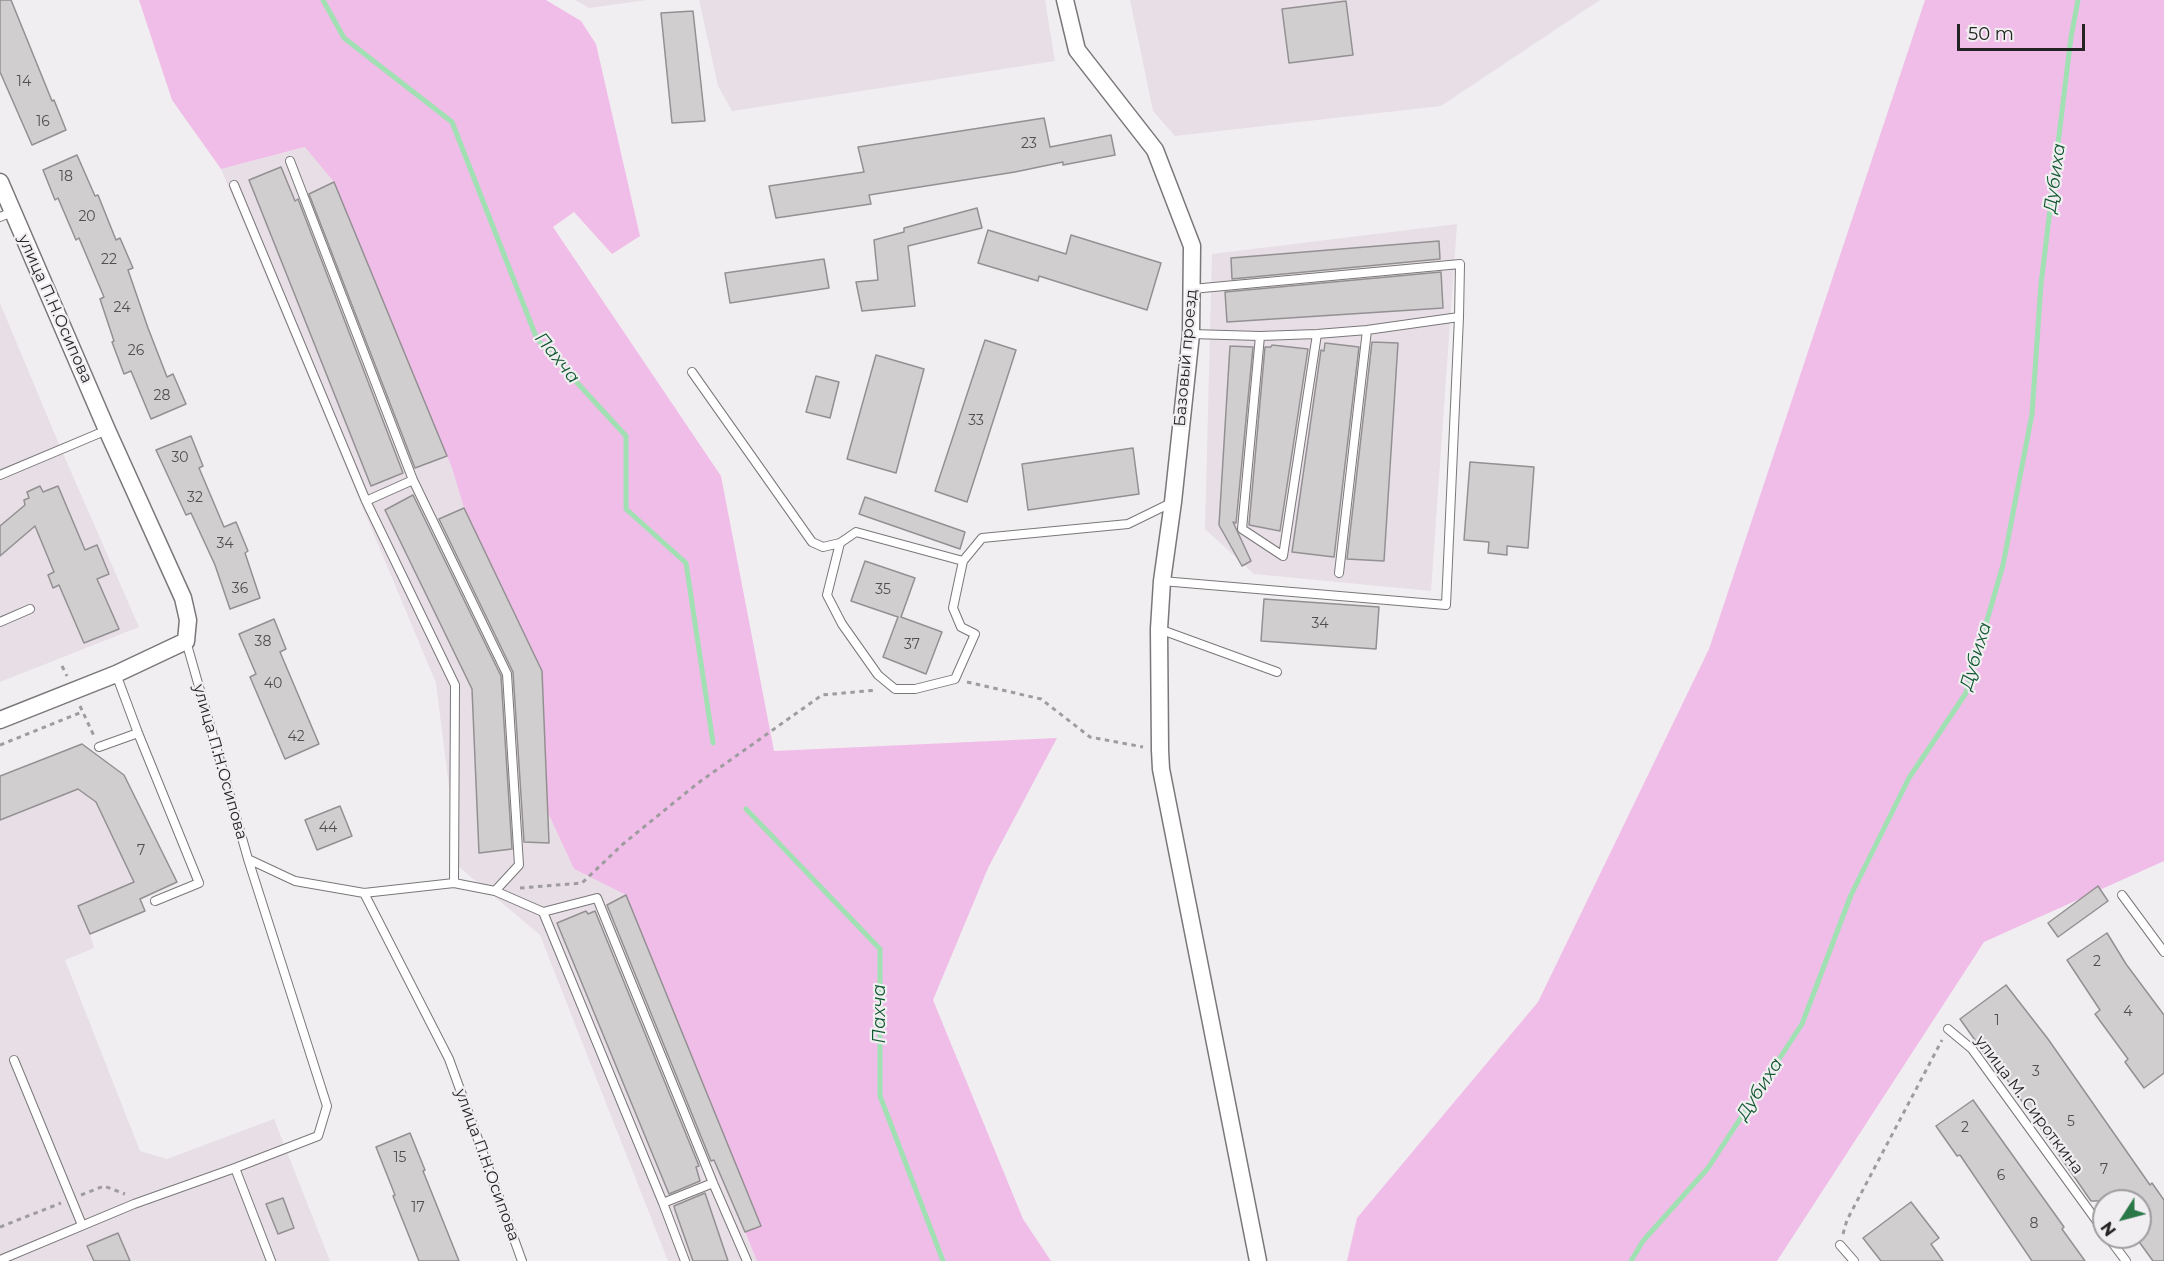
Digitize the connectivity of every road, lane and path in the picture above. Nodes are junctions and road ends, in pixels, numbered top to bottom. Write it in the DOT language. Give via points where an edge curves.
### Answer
graph roads {
  1 [pos="1065,0"];
  2 [pos="290,161"];
  3 [pos="0,182"];
  4 [pos="234,185"];
  5 [pos="6,214"];
  6 [pos="1192,289"];
  7 [pos="1459,317"];
  8 [pos="1367,330"];
  9 [pos="1191,334"];
  10 [pos="1317,334"];
  11 [pos="1260,336"];
  12 [pos="692,372"];
  13 [pos="108,430"];
  14 [pos="0,475"];
  15 [pos="413,480"];
  16 [pos="366,501"];
  17 [pos="1173,502"];
  18 [pos="840,543"];
  19 [pos="963,561"];
  20 [pos="1339,573"];
  21 [pos="1162,581"];
  22 [pos="30,609"];
  23 [pos="0,622"];
  24 [pos="1159,629"];
  25 [pos="186,641"];
  26 [pos="1277,672"];
  27 [pos="116,674"];
  28 [pos="955,679"];
  29 [pos="896,689"];
  30 [pos="82,712"];
  31 [pos="0,720"];
  32 [pos="138,733"];
  33 [pos="0,746"];
  34 [pos="99,747"];
  35 [pos="1160,750"];
  36 [pos="248,859"];
  37 [pos="454,883"];
  38 [pos="495,891"];
  39 [pos="364,893"];
  40 [pos="2122,895"];
  41 [pos="155,901"];
  42 [pos="543,912"];
  43 [pos="2164,952"];
  44 [pos="1948,1029"];
  45 [pos="14,1060"];
  46 [pos="235,1168"];
  47 [pos="713,1184"];
  48 [pos="663,1203"];
  49 [pos="2092,1214"];
  50 [pos="82,1225"];
  51 [pos="1840,1245"];
  52 [pos="0,1260"];
  53 [pos="271,1261"];
  54 [pos="522,1261"];
  55 [pos="686,1261"];
  56 [pos="747,1261"];
  57 [pos="1258,1261"];
  58 [pos="1854,1261"];
  1 -- 6 [label="street, Базовый проезд" via="1077,50 1155,150 1192,246"];
  2 -- 15 [label="lane"];
  3 -- 5 [label="street, улица П.Н.Осипова"];
  4 -- 16 [label="lane"];
  5 -- 13 [label="street, улица П.Н.Осипова"];
  6 -- 7 [label="lane" via="1460,264"];
  6 -- 9 [label="street, Базовый проезд"];
  7 -- 8 [label="lane"];
  7 -- 21 [label="lane" via="1446,605"];
  8 -- 10 [label="lane"];
  8 -- 20 [label="lane"];
  9 -- 11 [label="lane"];
  9 -- 17 [label="street, Базовый проезд"];
  10 -- 11 [label="lane"];
  10 -- 11 [label="lane" via="1283,556 1242,529"];
  12 -- 18 [label="lane" via="812,542 823,547"];
  13 -- 14 [label="lane"];
  13 -- 25 [label="street, улица П.Н.Осипова" via="183,598 188,620"];
  15 -- 16 [label="lane"];
  15 -- 38 [label="lane" via="507,674 519,865"];
  16 -- 37 [label="lane" via="455,685"];
  17 -- 19 [label="lane" via="1128,524 982,538"];
  17 -- 21 [label="street, Базовый проезд"];
  18 -- 19 [label="lane" via="856,532"];
  18 -- 29 [label="lane" via="827,595 878,675"];
  19 -- 28 [label="lane" via="953,608 961,627 975,634"];
  21 -- 24 [label="street, Базовый проезд"];
  22 -- 23 [label="lane"];
  24 -- 26 [label="lane"];
  24 -- 35 [label="street, Базовый проезд"];
  25 -- 27 [label="street"];
  25 -- 36 [label="lane, улица П.Н.Осипова"];
  27 -- 31 [label="street"];
  27 -- 32 [label="lane"];
  28 -- 29 [label="lane" via="915,690"];
  28 -- 35 [label="path" via="1041,699 1090,737"];
  29 -- 38 [label="path" via="822,694 698,783 582,883"];
  30 -- 33 [label="path"];
  32 -- 34 [label="lane"];
  32 -- 41 [label="lane" via="199,883"];
  35 -- 57 [label="street, Базовый проезд"];
  36 -- 39 [label="lane, улица П.Н.Осипова" via="295,881"];
  36 -- 46 [label="lane" via="327,1106 318,1136"];
  37 -- 38 [label="lane"];
  37 -- 39 [label="lane"];
  38 -- 42 [label="lane"];
  39 -- 54 [label="lane, улица П.Н.Осипова" via="449,1059"];
  40 -- 43 [label="lane"];
  42 -- 47 [label="lane" via="597,898"];
  42 -- 48 [label="lane"];
  44 -- 49 [label="lane, улица М. Сироткина" via="1972,1049"];
  44 -- 51 [label="path" via="1847,1220"];
  45 -- 50 [label="lane"];
  46 -- 50 [label="lane"];
  46 -- 53 [label="lane"];
  47 -- 48 [label="lane"];
  47 -- 56 [label="lane"];
  48 -- 55 [label="lane"];
  50 -- 52 [label="lane"];
  51 -- 58 [label="lane"];
}
